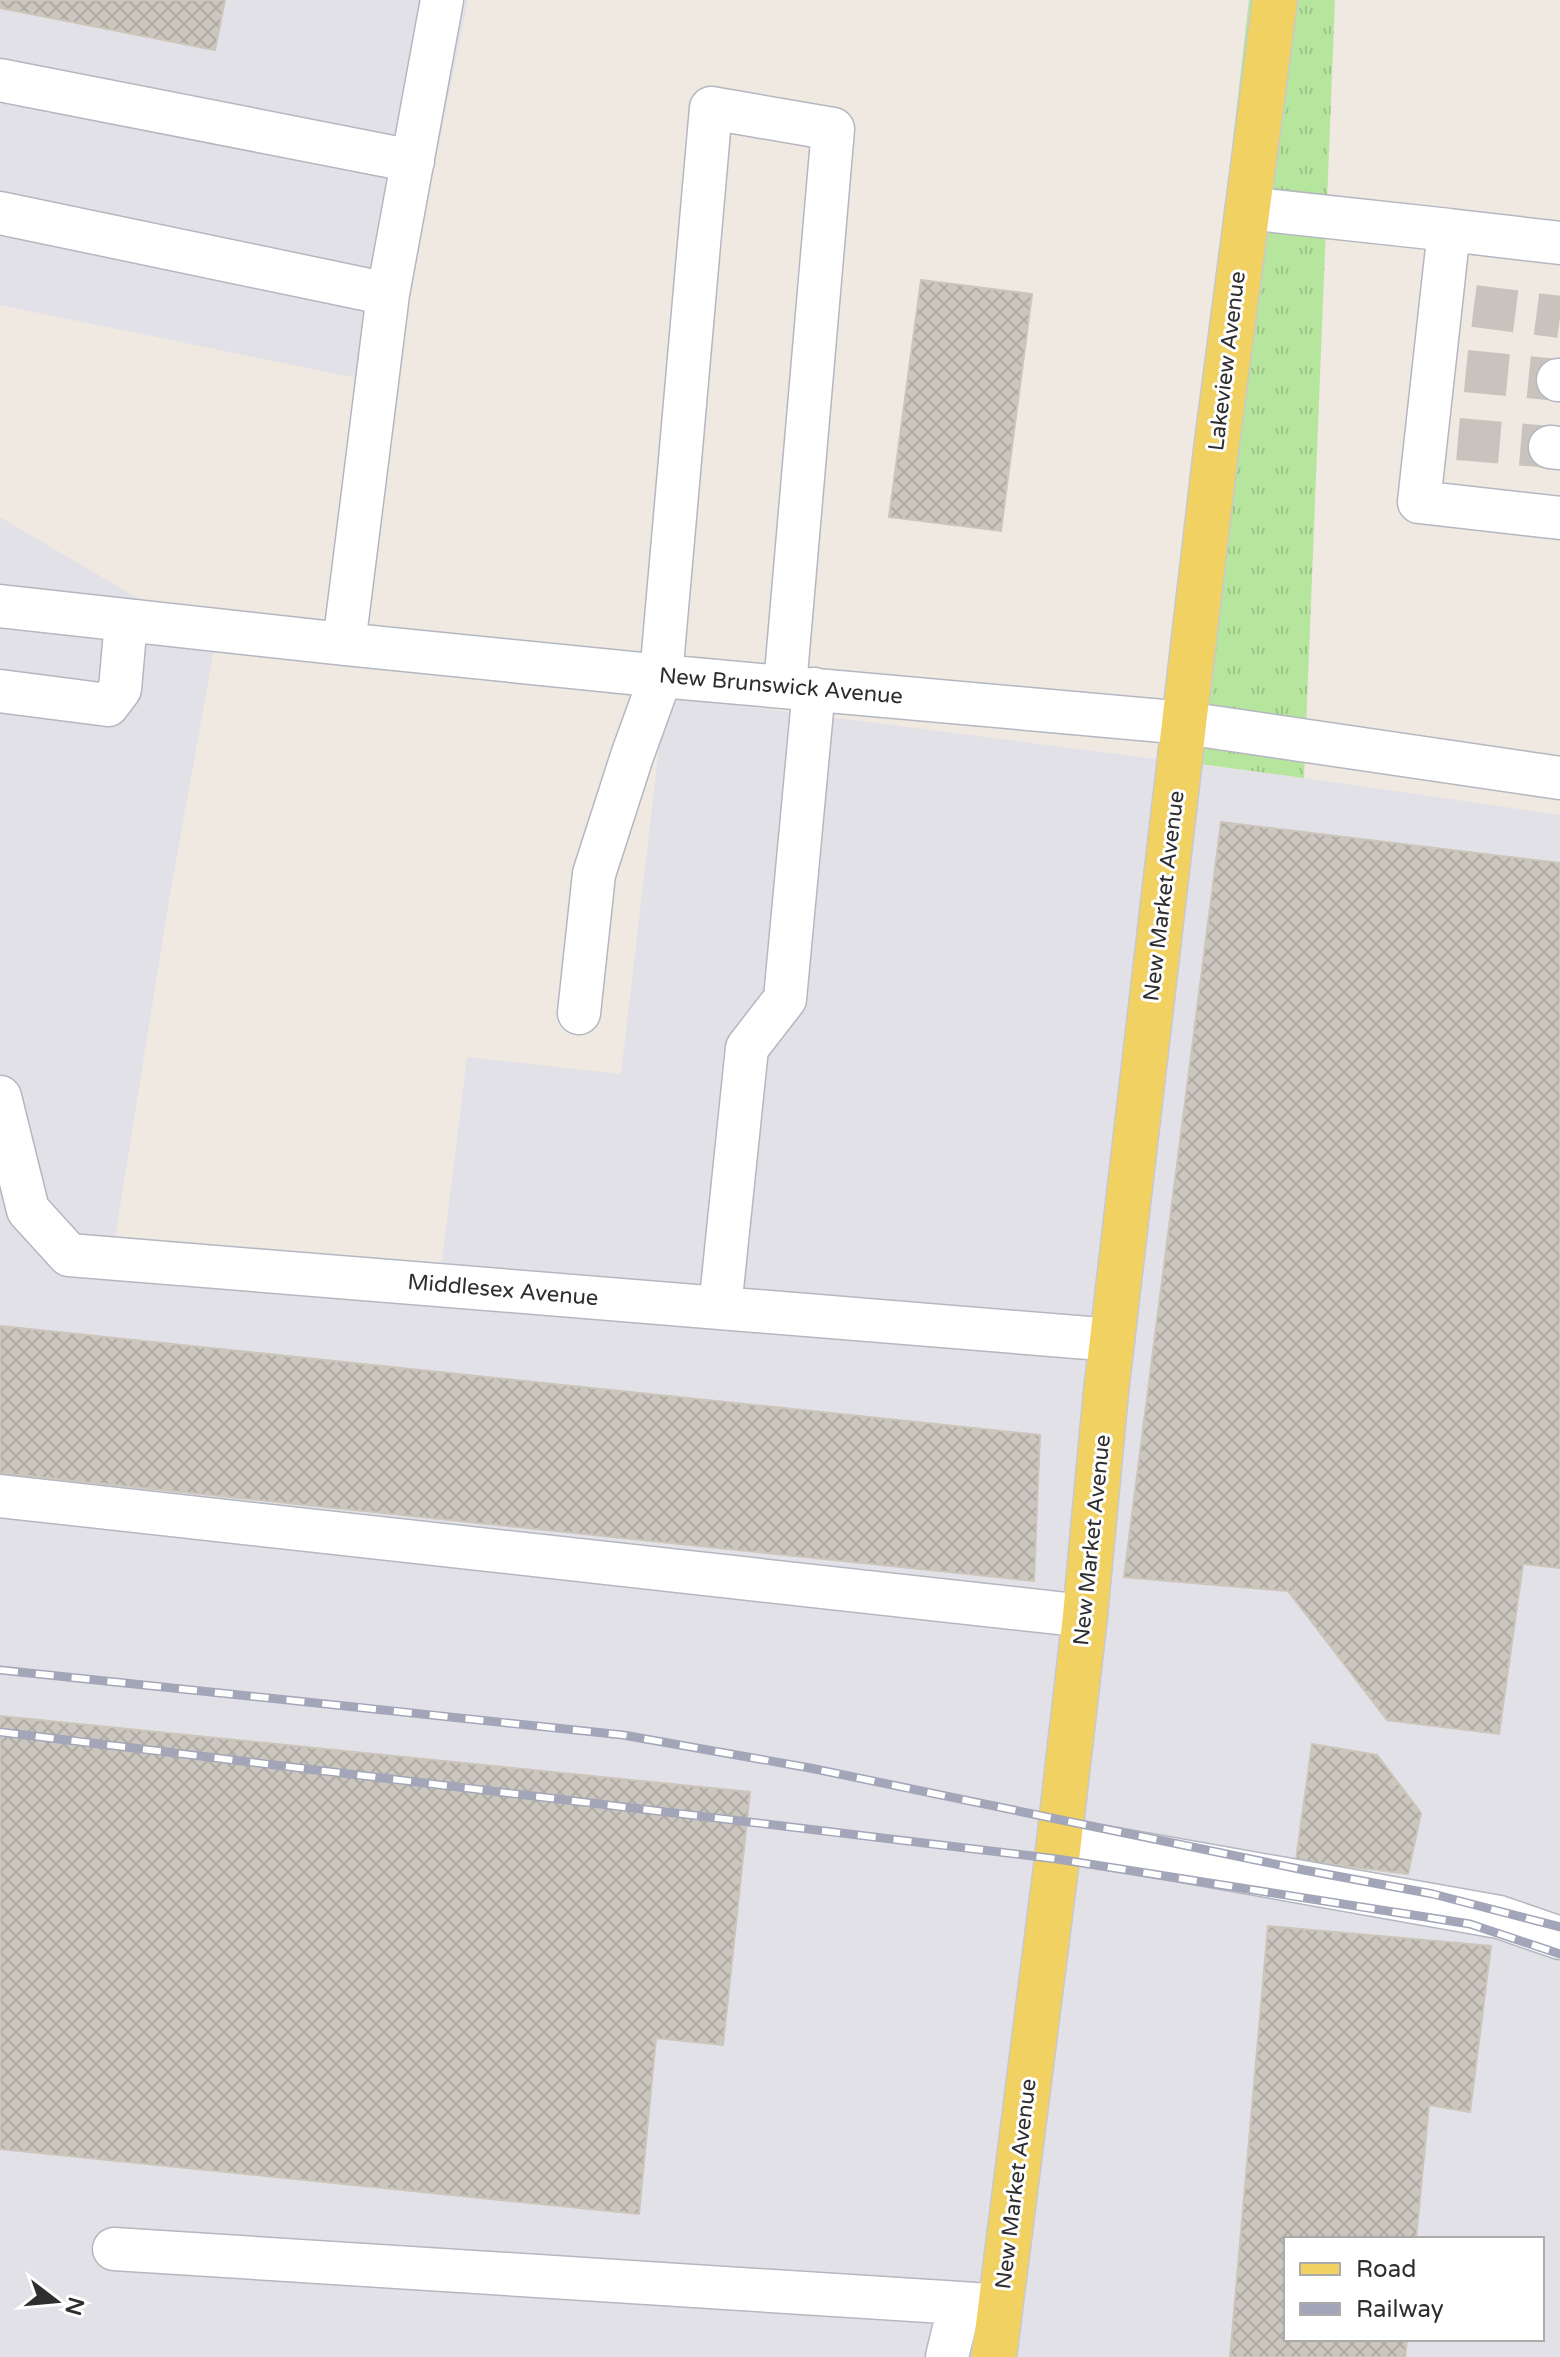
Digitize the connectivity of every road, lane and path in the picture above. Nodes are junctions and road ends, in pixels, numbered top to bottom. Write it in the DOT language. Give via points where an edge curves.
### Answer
graph roads {
  1 [pos="442,0"];
  2 [pos="1275,0"];
  3 [pos="0,80"];
  4 [pos="413,161"];
  5 [pos="1247,208"];
  6 [pos="0,213"];
  7 [pos="1449,230"];
  8 [pos="1560,243"];
  9 [pos="388,294"];
  10 [pos="1560,518"];
  11 [pos="0,606"];
  12 [pos="126,621"];
  13 [pos="344,644"];
  14 [pos="661,676"];
  15 [pos="800,687"];
  16 [pos="0,691"];
  17 [pos="1185,723"];
  18 [pos="1560,778"];
  19 [pos="579,1013"];
  20 [pos="0,1097"];
  21 [pos="720,1308"];
  22 [pos="1113,1340"];
  23 [pos="0,1496"];
  24 [pos="1085,1616"];
  25 [pos="1059,1839"];
  26 [pos="1560,1938"];
  27 [pos="114,2249"];
  28 [pos="980,2304"];
  29 [pos="947,2357"];
  30 [pos="994,2357"];
  1 -- 4 [label="street"];
  2 -- 5 [label="main road, Lakeview Avenue"];
  3 -- 4 [label="street"];
  4 -- 9 [label="street"];
  5 -- 7 [label="street"];
  5 -- 17 [label="main road, Lakeview Avenue"];
  6 -- 9 [label="street"];
  7 -- 8 [label="street"];
  7 -- 10 [label="street" via="1458,304 1442,437 1419,502"];
  9 -- 13 [label="street"];
  11 -- 12 [label="street, New Brunswick Avenue"];
  12 -- 13 [label="street, New Brunswick Avenue"];
  12 -- 16 [label="street" via="120,689 108,705"];
  13 -- 14 [label="street, New Brunswick Avenue"];
  14 -- 15 [label="street, New Brunswick Avenue"];
  14 -- 15 [label="street" via="711,108 833,129"];
  14 -- 19 [label="street" via="594,874"];
  15 -- 17 [label="street, New Brunswick Avenue"];
  15 -- 21 [label="street" via="785,999 747,1048"];
  17 -- 18 [label="street, New Brunswick Avenue"];
  17 -- 22 [label="main road, New Market Avenue"];
  20 -- 21 [label="street, Middlesex Avenue" via="28,1210 69,1255"];
  21 -- 22 [label="street, Middlesex Avenue"];
  22 -- 24 [label="main road, New Market Avenue"];
  23 -- 24 [label="street"];
  24 -- 25 [label="main road, New Market Avenue"];
  25 -- 26 [label="street" via="1499,1917"];
  25 -- 28 [label="main road, New Market Avenue"];
  27 -- 28 [label="street"];
  28 -- 29 [label="street"];
  28 -- 30 [label="main road, New Market Avenue"];
}
